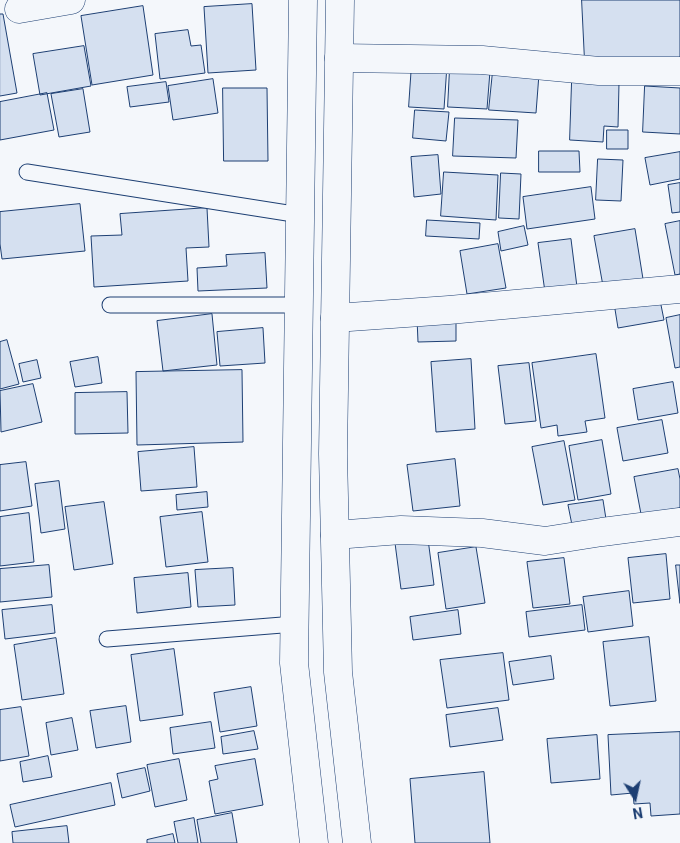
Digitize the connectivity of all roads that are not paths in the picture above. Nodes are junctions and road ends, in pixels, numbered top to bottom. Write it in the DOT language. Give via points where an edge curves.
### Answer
graph roads {
  1 [pos="71,0"];
  2 [pos="303,0"];
  3 [pos="340,0"];
  4 [pos="19,10"];
  5 [pos="339,58"];
  6 [pos="680,71"];
  7 [pos="27,172"];
  8 [pos="300,215"];
  9 [pos="680,289"];
  10 [pos="110,305"];
  11 [pos="299,305"];
  12 [pos="335,318"];
  13 [pos="680,522"];
  14 [pos="335,535"];
  15 [pos="295,624"];
  16 [pos="107,639"];
  17 [pos="314,843"];
  18 [pos="357,843"];
  1 -- 4 [label="main road"];
  2 -- 8 [label="main road"];
  3 -- 5 [label="main road"];
  5 -- 6 [label="main road" via="482,60 599,71"];
  5 -- 12 [label="main road"];
  7 -- 8 [label="lane"];
  8 -- 11 [label="main road"];
  9 -- 12 [label="main road"];
  10 -- 11 [label="lane"];
  11 -- 15 [label="main road"];
  12 -- 14 [label="main road"];
  13 -- 14 [label="main road" via="545,541 482,533 410,530"];
  14 -- 18 [label="main road" via="338,672"];
  15 -- 16 [label="lane"];
  15 -- 17 [label="main road" via="294,663"];
}
